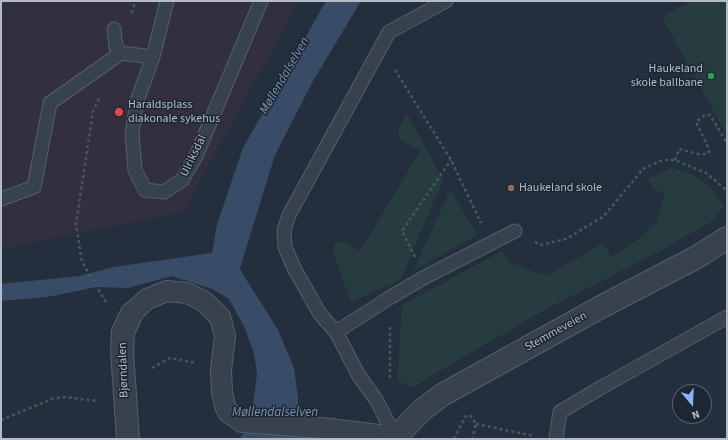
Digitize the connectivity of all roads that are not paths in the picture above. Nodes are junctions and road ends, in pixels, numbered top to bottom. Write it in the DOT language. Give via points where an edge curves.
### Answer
graph roads {
  1 [pos="167,1"];
  2 [pos="261,1"];
  3 [pos="446,1"];
  4 [pos="114,29"];
  5 [pos="121,53"];
  6 [pos="152,57"];
  7 [pos="1,199"];
  8 [pos="515,231"];
  9 [pos="727,238"];
  10 [pos="132,313"];
  11 [pos="727,317"];
  12 [pos="336,332"];
  13 [pos="394,438"];
  14 [pos="128,439"];
  15 [pos="556,439"];
  1 -- 6 [label="lane, Ulriksdal"];
  2 -- 6 [label="lane, Ulriksdal" via="196,156 182,180 164,192 145,190 135,170 132,134 137,101"];
  3 -- 12 [label="lane" via="389,32 289,215 284,230 285,247 294,268 320,314"];
  4 -- 5 [label="lane" via="116,47"];
  5 -- 6 [label="lane"];
  5 -- 7 [label="lane" via="50,103 34,187"];
  8 -- 12 [label="lane" via="426,277"];
  9 -- 13 [label="street, Stemmeveien" via="442,395 422,410"];
  10 -- 13 [label="street, Bjørndalen" via="147,299 167,292 187,293 205,302 220,317 225,336 221,370 225,406 228,412 242,422 309,427"];
  10 -- 14 [label="street, Bjørndalen" via="123,332 122,352"];
  11 -- 15 [label="lane" via="560,412"];
  12 -- 13 [label="lane" via="359,376 377,401"];
}
